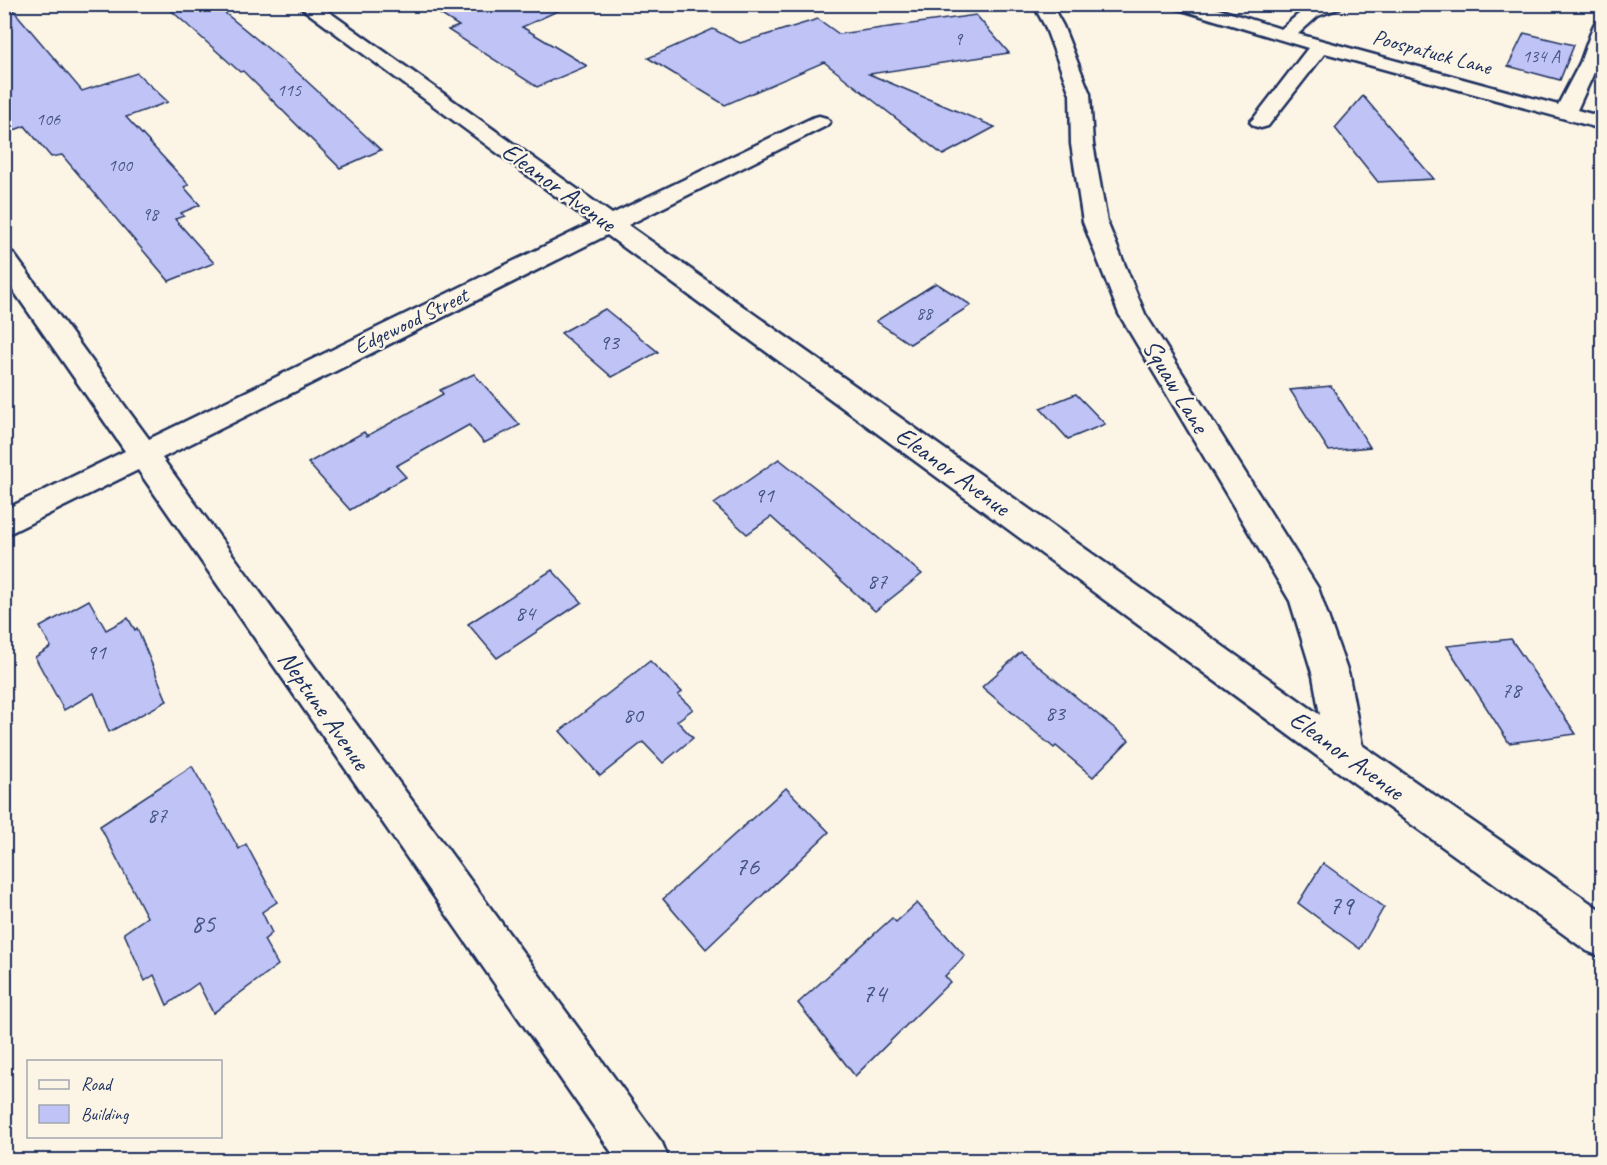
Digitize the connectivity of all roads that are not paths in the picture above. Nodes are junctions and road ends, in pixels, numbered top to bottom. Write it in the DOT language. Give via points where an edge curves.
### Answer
graph roads {
  1 [pos="304,4"];
  2 [pos="1042,4"];
  3 [pos="1181,4"];
  4 [pos="1334,4"];
  5 [pos="1602,27"];
  6 [pos="1284,36"];
  7 [pos="1320,46"];
  8 [pos="1565,112"];
  9 [pos="819,122"];
  10 [pos="1262,122"];
  11 [pos="1602,123"];
  12 [pos="611,224"];
  13 [pos="4,258"];
  14 [pos="142,454"];
  15 [pos="4,524"];
  16 [pos="1345,755"];
  17 [pos="1602,936"];
  18 [pos="645,1161"];
  1 -- 12 [label="street, Eleanor Avenue"];
  2 -- 16 [label="street, Squaw Lane" via="1080,94 1082,144 1095,222 1132,314 1306,598 1331,676"];
  3 -- 6 [label="street, Poospatuck Lane"];
  4 -- 6 [label="street" via="1312,12"];
  5 -- 8 [label="street" via="1590,63"];
  6 -- 7 [label="street, Poospatuck Lane"];
  7 -- 8 [label="street, Poospatuck Lane"];
  7 -- 10 [label="street"];
  8 -- 11 [label="street, Poospatuck Lane"];
  9 -- 12 [label="street, Edgewood Street"];
  12 -- 14 [label="street, Edgewood Street"];
  12 -- 16 [label="street, Eleanor Avenue"];
  13 -- 14 [label="street, Neptune Avenue"];
  14 -- 15 [label="street, Edgewood Street"];
  14 -- 18 [label="street, Neptune Avenue"];
  16 -- 17 [label="street, Eleanor Avenue"];
}
